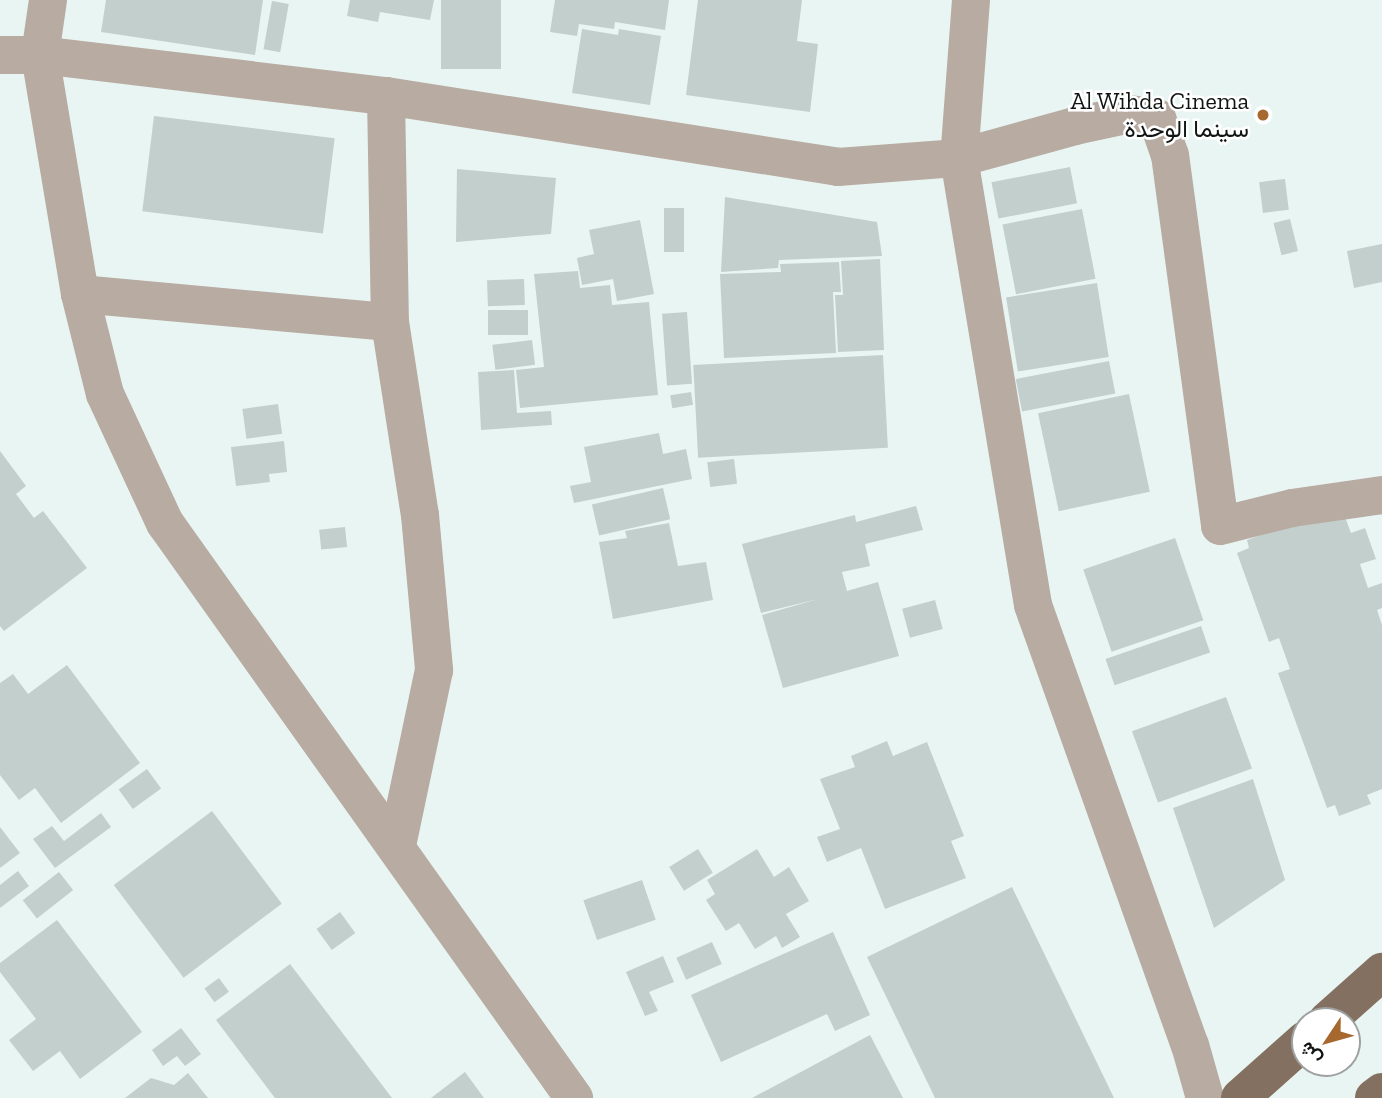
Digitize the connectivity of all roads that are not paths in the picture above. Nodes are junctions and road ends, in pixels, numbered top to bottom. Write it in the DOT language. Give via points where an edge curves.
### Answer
graph roads {
  1 [pos="48,0"];
  2 [pos="971,0"];
  3 [pos="0,55"];
  4 [pos="40,55"];
  5 [pos="386,96"];
  6 [pos="959,158"];
  7 [pos="80,294"];
  8 [pos="390,322"];
  9 [pos="1382,495"];
  10 [pos="397,846"];
  11 [pos="1382,972"];
  12 [pos="1343,1007"];
  13 [pos="1291,1052"];
  14 [pos="1382,1092"];
  15 [pos="574,1098"];
  16 [pos="1205,1098"];
  17 [pos="1240,1098"];
  18 [pos="1374,1098"];
  1 -- 4 [label="street"];
  2 -- 6 [label="street"];
  3 -- 4 [label="street"];
  4 -- 5 [label="street"];
  4 -- 7 [label="street"];
  5 -- 6 [label="street" via="838,167"];
  5 -- 8 [label="street"];
  6 -- 9 [label="street" via="1130,114 1157,118 1170,155 1220,526 1292,508"];
  6 -- 16 [label="street" via="1033,605"];
  7 -- 8 [label="street"];
  7 -- 10 [label="street" via="104,394 165,523"];
  8 -- 10 [label="street" via="420,515 435,670"];
  10 -- 15 [label="street"];
  11 -- 12 [label="main road"];
  13 -- 17 [label="main road"];
  14 -- 18 [label="main road"];
}
